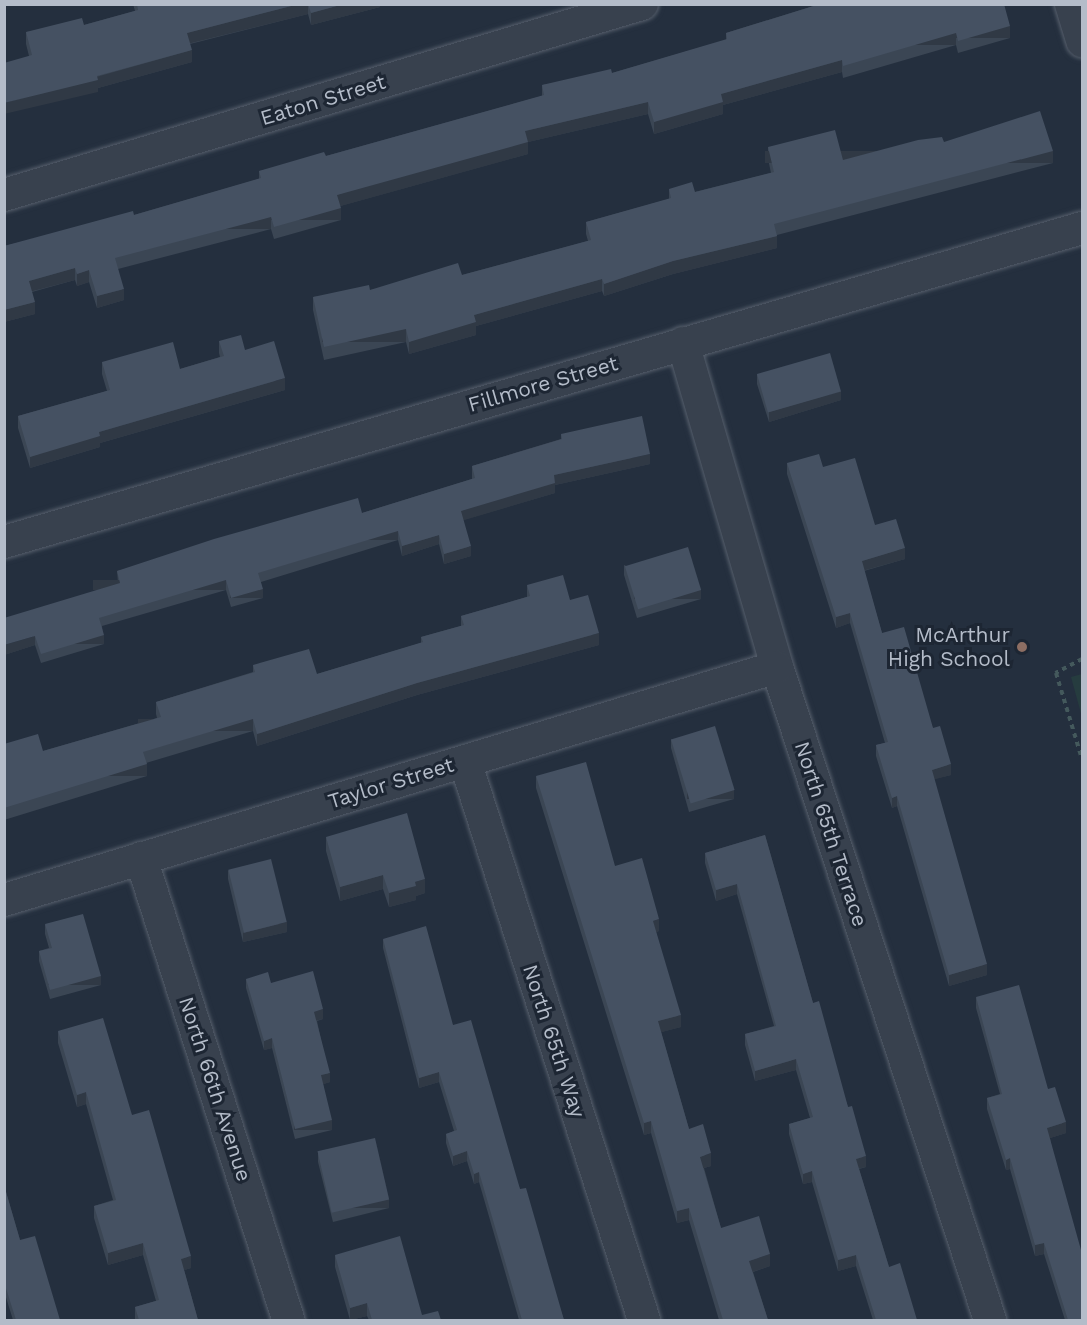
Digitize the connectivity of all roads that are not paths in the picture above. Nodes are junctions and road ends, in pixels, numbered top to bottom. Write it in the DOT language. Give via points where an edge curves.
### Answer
graph roads {
  1 [pos="642,4"];
  2 [pos="1071,4"];
  3 [pos="1083,41"];
  4 [pos="4,195"];
  5 [pos="1083,228"];
  6 [pos="683,344"];
  7 [pos="4,542"];
  8 [pos="777,667"];
  9 [pos="465,761"];
  10 [pos="141,858"];
  11 [pos="4,900"];
  12 [pos="288,1320"];
  13 [pos="644,1320"];
  14 [pos="990,1320"];
  1 -- 4 [label="street, Eaton Street"];
  2 -- 3 [label="street"];
  5 -- 6 [label="street, Fillmore Street"];
  6 -- 7 [label="street, Fillmore Street"];
  6 -- 8 [label="street, North 65th Terrace"];
  8 -- 9 [label="street, Taylor Street"];
  8 -- 14 [label="street, North 65th Terrace"];
  9 -- 10 [label="street, Taylor Street"];
  9 -- 13 [label="street, North 65th Way"];
  10 -- 11 [label="street, Taylor Street"];
  10 -- 12 [label="street, North 66th Avenue"];
}
